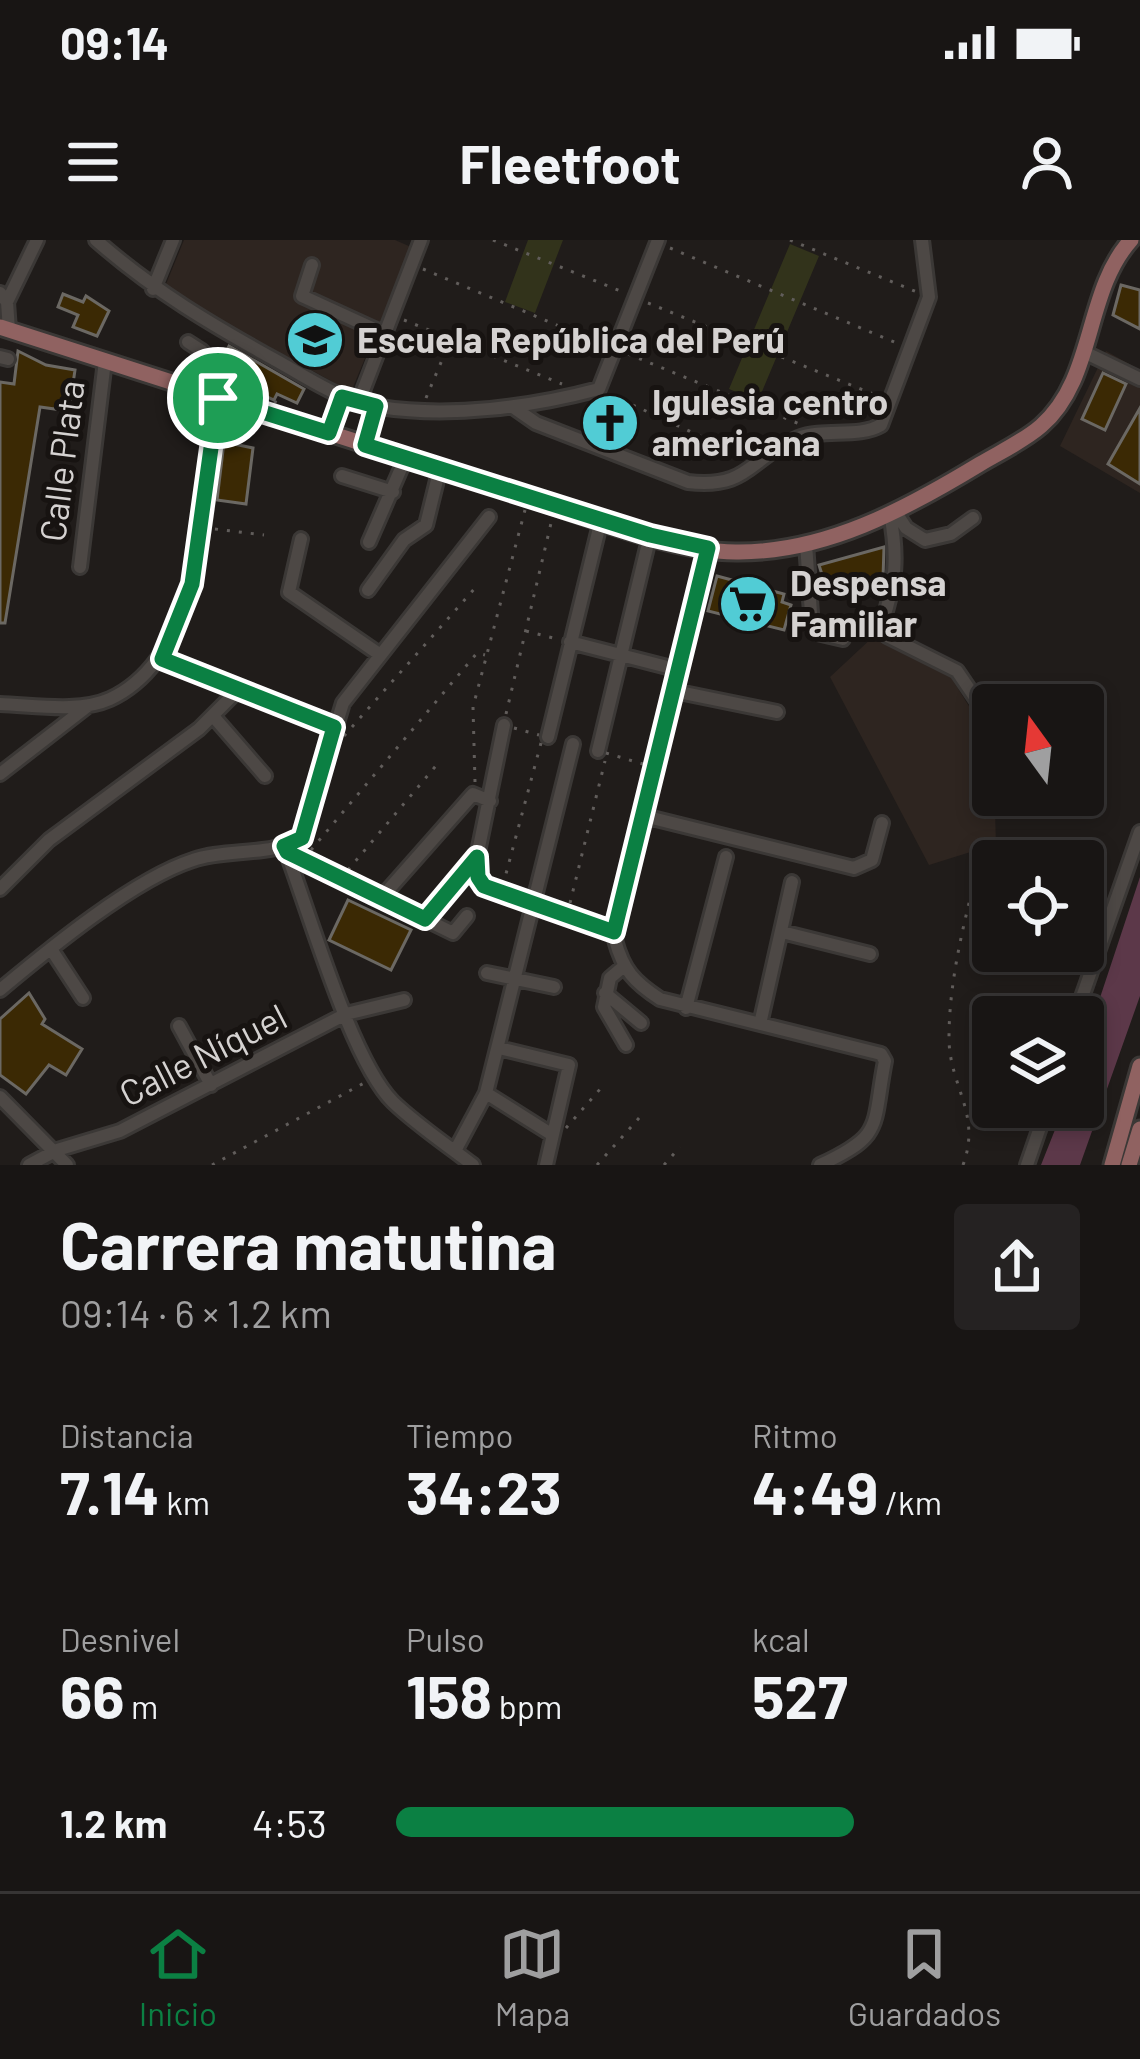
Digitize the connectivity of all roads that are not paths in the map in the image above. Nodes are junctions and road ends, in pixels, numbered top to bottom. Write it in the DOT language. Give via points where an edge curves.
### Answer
graph roads {
  1 [pos="37,240"];
  2 [pos="96,240"];
  3 [pos="173,240"];
  4 [pos="421,240"];
  5 [pos="922,240"];
  6 [pos="1130,240"];
  7 [pos="657,241"];
  8 [pos="312,265"];
  9 [pos="153,290"];
  10 [pos="3,297"];
  11 [pos="4,329"];
  12 [pos="385,334"];
  13 [pos="188,342"];
  14 [pos="1084,352"];
  15 [pos="105,361"];
  16 [pos="1140,380"];
  17 [pos="187,388"];
  18 [pos="342,397"];
  19 [pos="218,398"];
  20 [pos="359,401"];
  21 [pos="376,406"];
  22 [pos="513,407"];
  23 [pos="329,433"];
  24 [pos="365,445"];
  25 [pos="406,458"];
  26 [pos="440,468"];
  27 [pos="342,476"];
  28 [pos="393,492"];
  29 [pos="893,513"];
  30 [pos="490,517"];
  31 [pos="973,518"];
  32 [pos="601,520"];
  33 [pos="650,535"];
  34 [pos="301,539"];
  35 [pos="369,542"];
  36 [pos="806,544"];
  37 [pos="708,548"];
  38 [pos="80,567"];
  39 [pos="368,590"];
  40 [pos="843,639"];
  41 [pos="571,643"];
  42 [pos="380,654"];
  43 [pos="621,656"];
  44 [pos="162,659"];
  45 [pos="680,670"];
  46 [pos="238,690"];
  47 [pos="674,691"];
  48 [pos="972,693"];
  49 [pos="0,704"];
  50 [pos="90,705"];
  51 [pos="777,712"];
  52 [pos="212,716"];
  53 [pos="504,725"];
  54 [pos="334,727"];
  55 [pos="545,736"];
  56 [pos="573,744"];
  57 [pos="602,752"];
  58 [pos="0,774"];
  59 [pos="265,776"];
  60 [pos="490,801"];
  61 [pos="644,816"];
  62 [pos="882,823"];
  63 [pos="1140,832"];
  64 [pos="286,849"];
  65 [pos="726,857"];
  66 [pos="791,882"];
  67 [pos="0,889"];
  68 [pos="382,897"];
  69 [pos="533,905"];
  70 [pos="467,916"];
  71 [pos="614,932"];
  72 [pos="782,932"];
  73 [pos="51,949"];
  74 [pos="869,954"];
  75 [pos="622,967"];
  76 [pos="487,973"];
  77 [pos="515,979"];
  78 [pos="554,987"];
  79 [pos="0,990"];
  80 [pos="605,993"];
  81 [pos="1083,996"];
  82 [pos="83,998"];
  83 [pos="404,1000"];
  84 [pos="686,1008"];
  85 [pos="346,1014"];
  86 [pos="641,1023"];
  87 [pos="760,1024"];
  88 [pos="179,1026"];
  89 [pos="626,1045"];
  90 [pos="499,1048"];
  91 [pos="1140,1066"];
  92 [pos="211,1084"];
  93 [pos="486,1094"];
  94 [pos="0,1097"];
  95 [pos="1040,1128"];
  96 [pos="1140,1129"];
  97 [pos="550,1141"];
  98 [pos="57,1150"];
  99 [pos="455,1151"];
  100 [pos="29,1165"];
  101 [pos="68,1165"];
  102 [pos="473,1165"];
  103 [pos="546,1165"];
  104 [pos="820,1165"];
  105 [pos="1027,1165"];
  106 [pos="1112,1165"];
  107 [pos="1129,1165"];
  1 -- 10 [label="street"];
  2 -- 9 [label="street"];
  3 -- 9 [label="street"];
  4 -- 12 [label="street"];
  5 -- 22 [label="street" via="929,297 873,430 799,438 733,482 688,482"];
  6 -- 14 [label="main road"];
  7 -- 22 [label="street" via="599,389"];
  8 -- 12 [label="street" via="302,296"];
  9 -- 18 [label="street"];
  10 -- 11 [label="street"];
  11 -- 15 [label="main road"];
  12 -- 20 [label="street"];
  13 -- 17 [label="street" via="202,352"];
  14 -- 16 [label="street"];
  14 -- 29 [label="main road" via="1059,408 1040,428"];
  15 -- 17 [label="main road"];
  15 -- 38 [label="street, Calle Plata"];
  17 -- 19 [label="main road"];
  18 -- 20 [label="street"];
  18 -- 23 [label="street"];
  19 -- 23 [label="main road"];
  19 -- 44 [label="street" via="192,584"];
  20 -- 21 [label="street"];
  21 -- 22 [label="street"];
  21 -- 24 [label="street"];
  23 -- 24 [label="main road"];
  24 -- 25 [label="main road"];
  25 -- 26 [label="main road"];
  25 -- 28 [label="street"];
  26 -- 32 [label="main road"];
  26 -- 39 [label="street" via="426,525 404,540"];
  27 -- 28 [label="street"];
  28 -- 35 [label="street"];
  29 -- 31 [label="street" via="925,539"];
  29 -- 36 [label="main road"];
  29 -- 48 [label="street" via="898,556 882,623 887,637 957,671"];
  30 -- 42 [label="street"];
  32 -- 33 [label="main road"];
  32 -- 41 [label="street"];
  33 -- 37 [label="main road"];
  33 -- 43 [label="street"];
  34 -- 42 [label="street" via="289,592"];
  36 -- 37 [label="main road"];
  36 -- 40 [label="street" via="812,627"];
  37 -- 45 [label="street"];
  41 -- 43 [label="street"];
  41 -- 55 [label="street"];
  42 -- 54 [label="street"];
  43 -- 45 [label="street"];
  43 -- 57 [label="street"];
  44 -- 46 [label="street"];
  44 -- 50 [label="street" via="142,679"];
  45 -- 47 [label="street"];
  46 -- 52 [label="street"];
  46 -- 54 [label="street"];
  47 -- 51 [label="street"];
  47 -- 61 [label="street"];
  49 -- 50 [label="street"];
  50 -- 58 [label="street"];
  52 -- 59 [label="street"];
  52 -- 67 [label="street" via="80,813"];
  53 -- 60 [label="street"];
  54 -- 64 [label="street" via="302,838"];
  56 -- 69 [label="street"];
  60 -- 68 [label="street" via="472,794"];
  60 -- 69 [label="street" via="478,877"];
  61 -- 62 [label="street" via="854,868 872,860"];
  61 -- 71 [label="street"];
  63 -- 81 [label="street"];
  64 -- 68 [label="street"];
  64 -- 73 [label="street" via="223,851 163,872"];
  64 -- 85 [label="street"];
  65 -- 84 [label="street"];
  66 -- 72 [label="street"];
  68 -- 70 [label="street" via="453,934"];
  69 -- 71 [label="street"];
  69 -- 77 [label="street"];
  71 -- 75 [label="street"];
  72 -- 74 [label="street"];
  72 -- 87 [label="street"];
  73 -- 79 [label="street"];
  73 -- 82 [label="street"];
  75 -- 80 [label="street"];
  75 -- 84 [label="street" via="660,999"];
  76 -- 77 [label="street"];
  77 -- 78 [label="street"];
  77 -- 90 [label="street"];
  80 -- 86 [label="street"];
  80 -- 89 [label="street"];
  83 -- 85 [label="street, Calle Níquel"];
  84 -- 87 [label="street"];
  85 -- 92 [label="street, Calle Níquel"];
  85 -- 99 [label="street" via="391,1100"];
  87 -- 104 [label="street" via="873,1049 885,1061 872,1133"];
  88 -- 92 [label="street"];
  90 -- 93 [label="street"];
  90 -- 97 [label="street" via="569,1065"];
  91 -- 106 [label="main road"];
  92 -- 98 [label="street, Calle Níquel" via="98,1141"];
  93 -- 97 [label="street"];
  93 -- 99 [label="street"];
  94 -- 98 [label="street"];
  95 -- 105 [label="street"];
  96 -- 107 [label="main road"];
  97 -- 103 [label="street"];
  98 -- 100 [label="street, Calle Níquel"];
  98 -- 101 [label="street"];
  99 -- 102 [label="street"];
}
